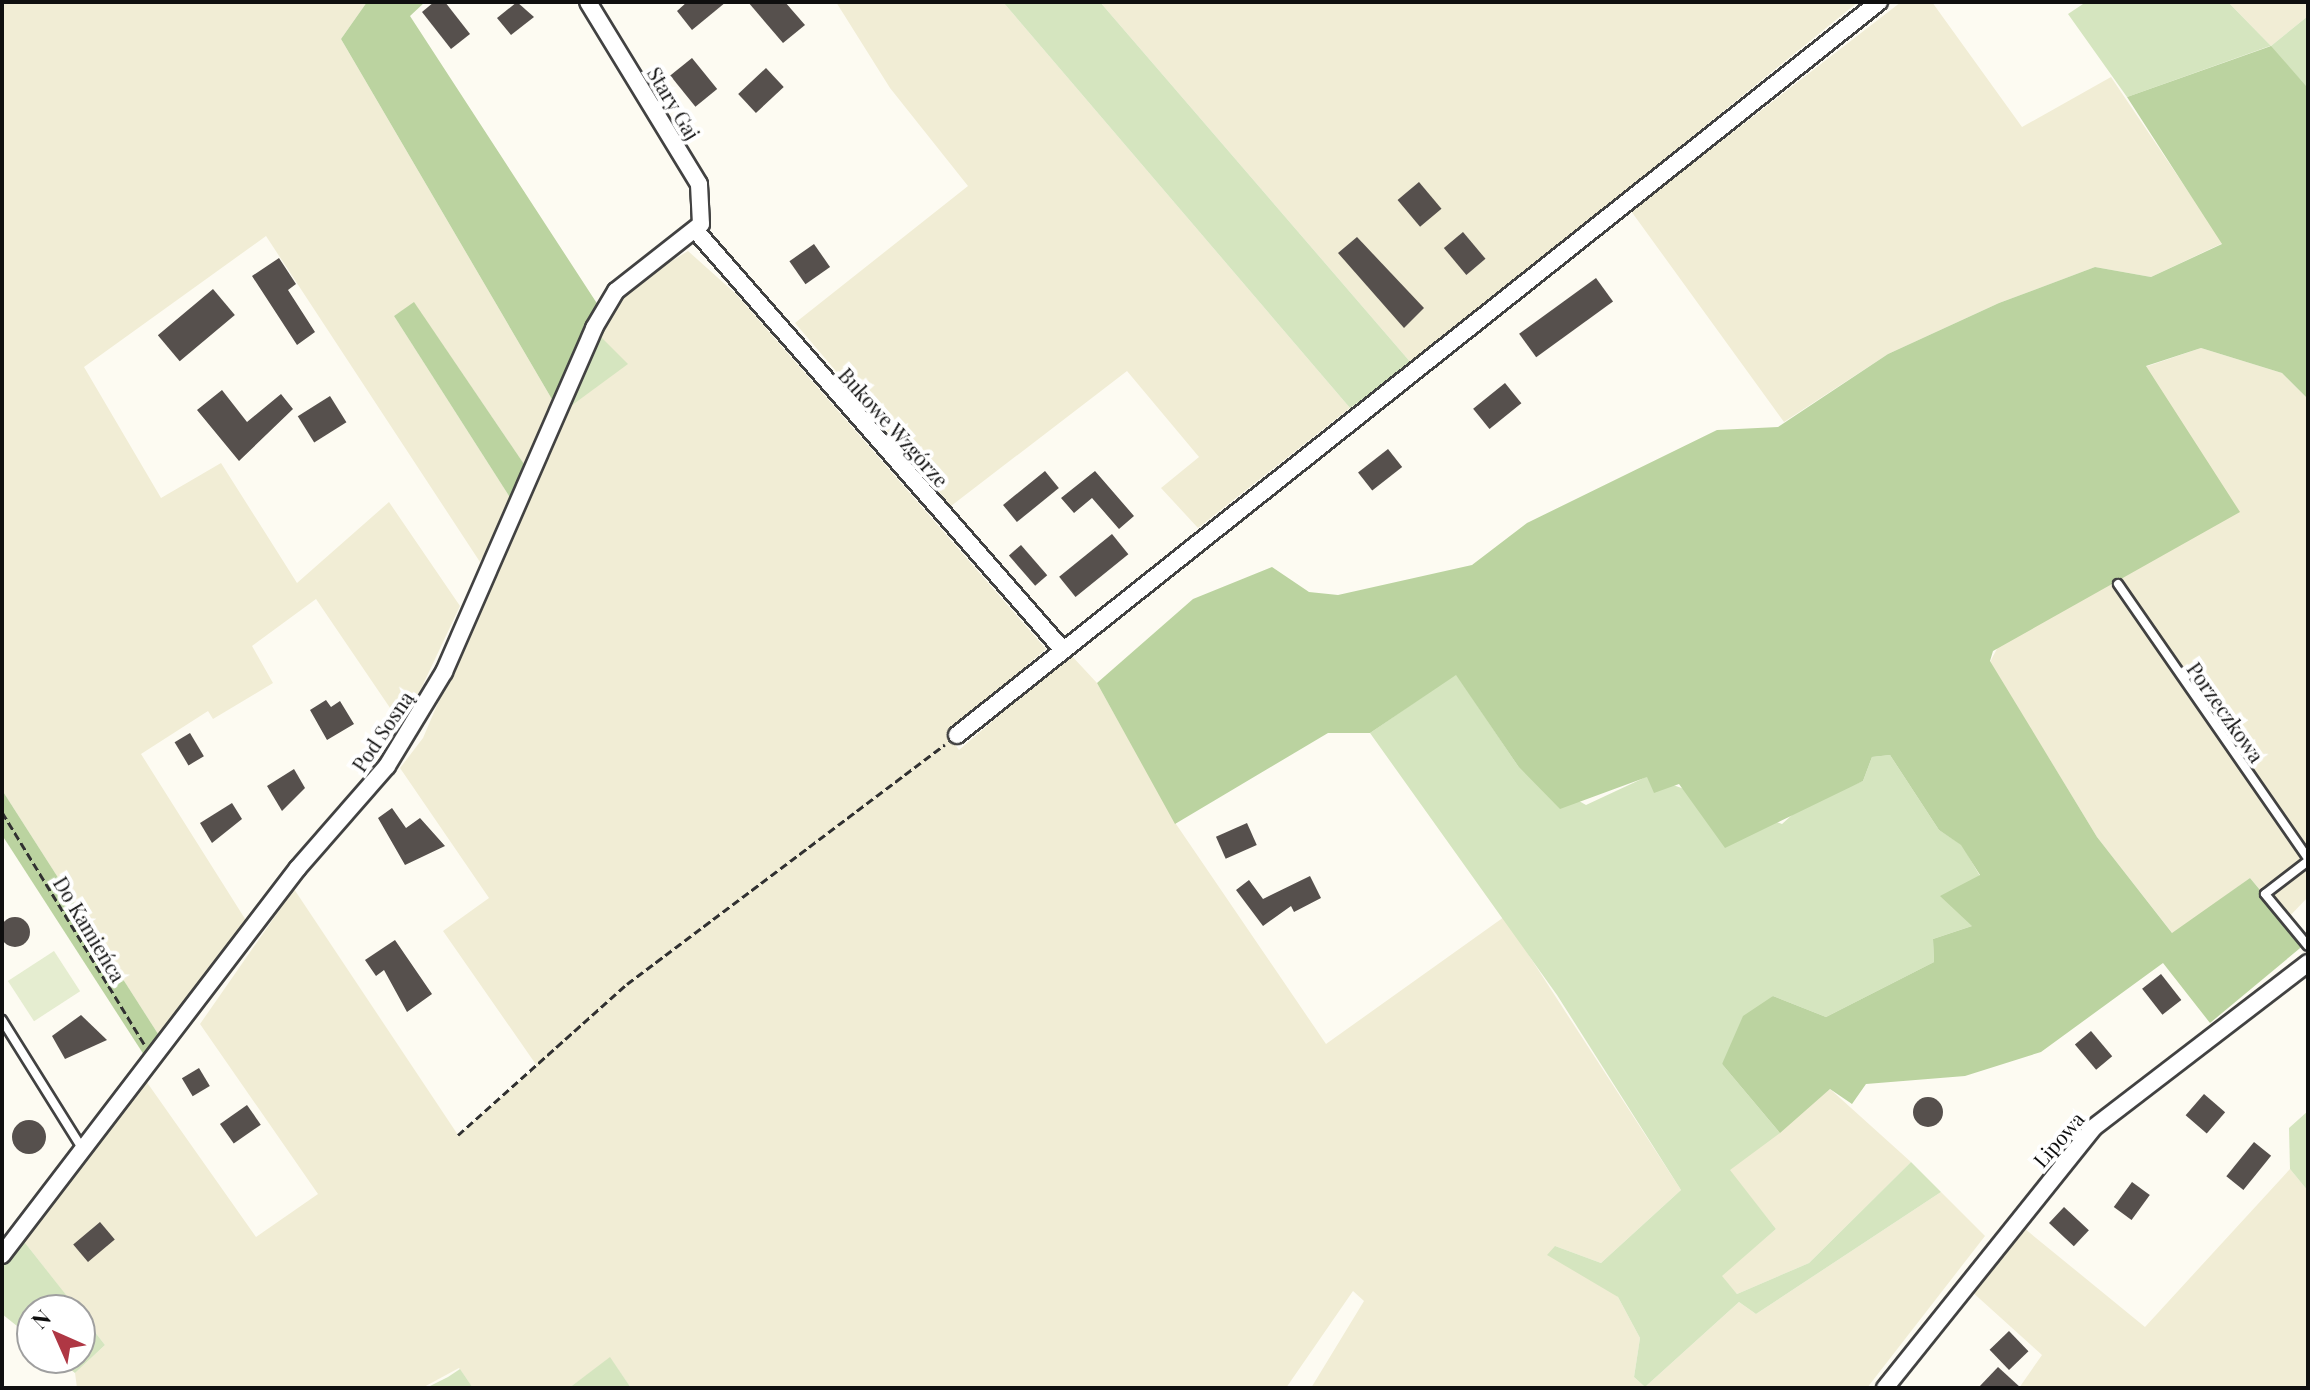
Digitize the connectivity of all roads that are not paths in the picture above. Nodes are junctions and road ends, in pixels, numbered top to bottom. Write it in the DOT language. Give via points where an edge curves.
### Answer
graph roads {
  1 [pos="588,2"];
  2 [pos="1879,2"];
  3 [pos="696,231"];
  4 [pos="2118,584"];
  5 [pos="1063,650"];
  6 [pos="957,735"];
  7 [pos="2308,860"];
  8 [pos="2308,946"];
  9 [pos="2308,963"];
  10 [pos="2,1020"];
  11 [pos="83,1149"];
  12 [pos="2,1255"];
  13 [pos="1885,1388"];
  1 -- 3 [label="street, Stary Gaj" via="699,184"];
  2 -- 5 [label="street"];
  3 -- 5 [label="street, Bukowe Wzgórze"];
  3 -- 11 [label="street, Pod Sosną" via="616,291 594,328 444,672 387,766 298,868"];
  4 -- 7 [label="lane, Porzeczkowa"];
  5 -- 6 [label="street"];
  7 -- 8 [label="lane, Porzeczkowa" via="2265,894"];
  9 -- 13 [label="street, Lipowa" via="2093,1128"];
  10 -- 11 [label="lane"];
  11 -- 12 [label="street, Pod Sosną"];
}
